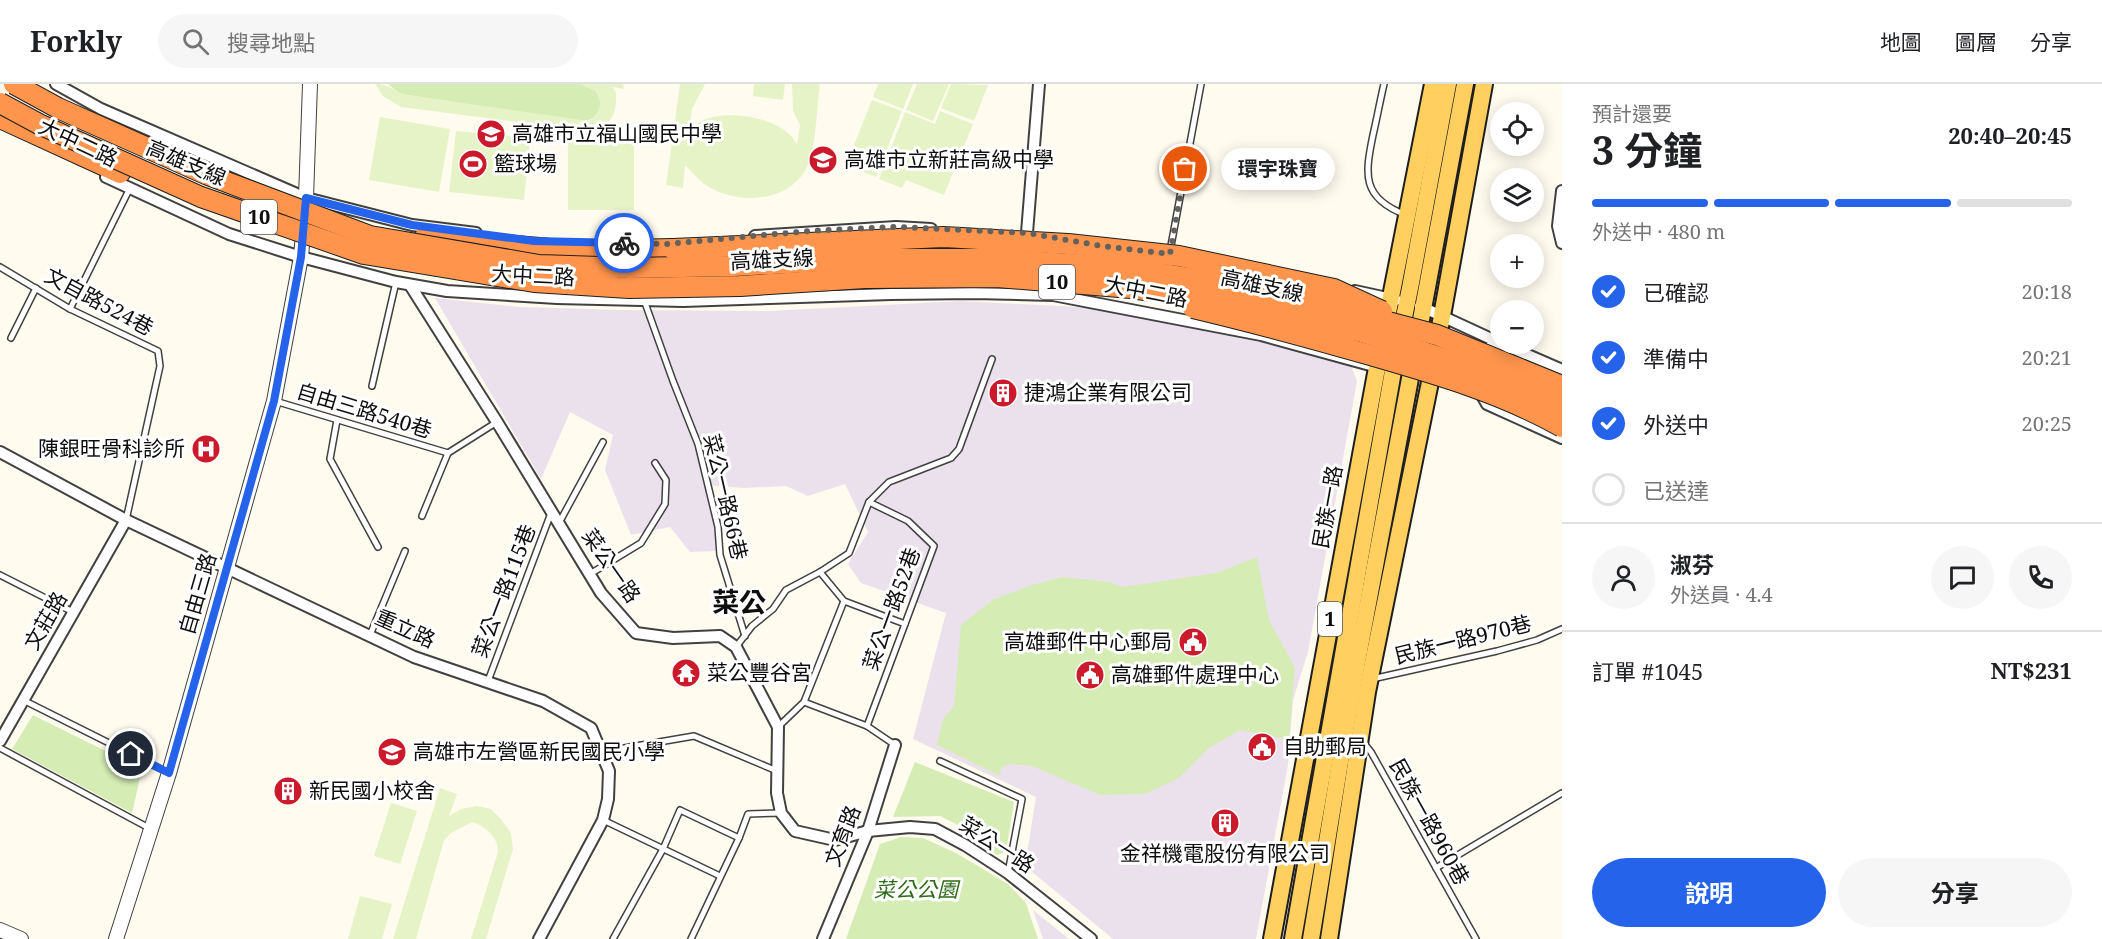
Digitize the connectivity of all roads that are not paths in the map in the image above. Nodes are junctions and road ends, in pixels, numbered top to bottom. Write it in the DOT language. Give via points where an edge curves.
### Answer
graph roads {
  1 [pos="14,84"];
  2 [pos="56,84"];
  3 [pos="310,84"];
  4 [pos="1039,84"];
  5 [pos="1201,84"];
  6 [pos="1384,84"];
  7 [pos="1433,84"];
  8 [pos="1448,84"];
  9 [pos="1465,84"];
  10 [pos="1484,84"];
  11 [pos="0,103"];
  12 [pos="0,118"];
  13 [pos="0,126"];
  14 [pos="125,180"];
  15 [pos="1562,191"];
  16 [pos="306,198"];
  17 [pos="1407,216"];
  18 [pos="1027,233"];
  19 [pos="395,235"];
  20 [pos="1562,243"];
  21 [pos="1102,246"];
  22 [pos="1026,249"];
  23 [pos="1170,254"];
  24 [pos="301,257"];
  25 [pos="0,267"];
  26 [pos="396,282"];
  27 [pos="534,282"];
  28 [pos="410,285"];
  29 [pos="36,288"];
  30 [pos="1131,288"];
  31 [pos="1023,294"];
  32 [pos="644,300"];
  33 [pos="1399,301"];
  34 [pos="1424,308"];
  35 [pos="70,309"];
  36 [pos="1442,315"];
  37 [pos="1437,335"];
  38 [pos="11,338"];
  39 [pos="1490,338"];
  40 [pos="1490,346"];
  41 [pos="1525,354"];
  42 [pos="992,359"];
  43 [pos="1385,369"];
  44 [pos="1562,370"];
  45 [pos="1410,376"];
  46 [pos="1430,382"];
  47 [pos="372,386"];
  48 [pos="1562,386"];
  49 [pos="1476,395"];
  50 [pos="274,401"];
  51 [pos="1562,406"];
  52 [pos="337,420"];
  53 [pos="1558,421"];
  54 [pos="497,422"];
  55 [pos="1562,438"];
  56 [pos="603,442"];
  57 [pos="0,452"];
  58 [pos="448,453"];
  59 [pos="655,463"];
  60 [pos="869,502"];
  61 [pos="552,512"];
  62 [pos="422,516"];
  63 [pos="126,520"];
  64 [pos="559,523"];
  65 [pos="378,547"];
  66 [pos="405,551"];
  67 [pos="227,568"];
  68 [pos="820,572"];
  69 [pos="590,574"];
  70 [pos="0,575"];
  71 [pos="844,601"];
  72 [pos="73,612"];
  73 [pos="905,624"];
  74 [pos="1562,629"];
  75 [pos="370,635"];
  76 [pos="746,636"];
  77 [pos="736,646"];
  78 [pos="1370,679"];
  79 [pos="488,682"];
  80 [pos="23,700"];
  81 [pos="804,702"];
  82 [pos="4,725"];
  83 [pos="867,726"];
  84 [pos="778,727"];
  85 [pos="1345,729"];
  86 [pos="1360,739"];
  87 [pos="0,741"];
  88 [pos="895,746"];
  89 [pos="0,748"];
  90 [pos="602,752"];
  91 [pos="940,761"];
  92 [pos="777,771"];
  93 [pos="169,773"];
  94 [pos="1562,793"];
  95 [pos="781,813"];
  96 [pos="603,820"];
  97 [pos="152,830"];
  98 [pos="868,831"];
  99 [pos="739,838"];
  100 [pos="663,849"];
  101 [pos="1436,868"];
  102 [pos="1008,873"];
  103 [pos="720,876"];
  104 [pos="0,930"];
  105 [pos="20,939"];
  106 [pos="116,939"];
  107 [pos="539,939"];
  108 [pos="613,939"];
  109 [pos="691,939"];
  110 [pos="823,939"];
  111 [pos="1091,939"];
  112 [pos="1272,939"];
  113 [pos="1293,939"];
  114 [pos="1311,939"];
  115 [pos="1329,939"];
  116 [pos="1476,939"];
  1 -- 37 [label="highway, 高雄支線 / 10, bridge" via="208,176 370,236 539,265 734,267 862,259 999,259 1127,268 1272,294"];
  2 -- 16 [label="street, 大中二路" via="101,109"];
  3 -- 16 [label="street, 自由三路"];
  4 -- 18 [label="street"];
  5 -- 23 [label="lane"];
  6 -- 17 [label="lane" via="1366,172 1376,196"];
  7 -- 17 [label="main road, 民族一路 / 1"];
  8 -- 33 [label="main road, 民族一路 / 1"];
  9 -- 34 [label="main road, 1"];
  10 -- 36 [label="main road"];
  11 -- 27 [label="highway, 高雄支線 / 10, bridge" via="201,197 364,254"];
  12 -- 14 [label="highway"];
  13 -- 14 [label="street, 大中二路"];
  14 -- 24 [label="street, 大中二路" via="228,234"];
  14 -- 27 [label="highway, bridge" via="344,259 437,277"];
  14 -- 35 [label="lane"];
  15 -- 20 [label="street" via="1558,226"];
  16 -- 18 [label="street, 大中二路" via="412,225 534,241 666,244 896,227"];
  16 -- 19 [label="street, 大中二路" via="352,224"];
  16 -- 24 [label="street, 自由三路"];
  17 -- 33 [label="main road, 民族一路 / 1"];
  18 -- 21 [label="street, 大中二路"];
  18 -- 22 [label="street"];
  19 -- 22 [label="street, 大中二路" via="481,250 565,254"];
  19 -- 37 [label="highway, bridge" via="574,250 944,237 1068,244 1179,256 1334,289"];
  21 -- 22 [label="street, 大中二路"];
  21 -- 23 [label="street, 大中二路"];
  22 -- 31 [label="street"];
  23 -- 33 [label="street, 大中二路"];
  24 -- 26 [label="street, 大中二路"];
  24 -- 50 [label="street, 自由三路"];
  25 -- 29 [label="lane, 文自路524巷"];
  26 -- 28 [label="street, 大中二路"];
  26 -- 47 [label="lane"];
  27 -- 30 [label="highway, 高雄支線 / 10, bridge" via="628,288 997,277"];
  28 -- 32 [label="street, 大中二路" via="447,291"];
  28 -- 54 [label="street, 菜公一路"];
  29 -- 35 [label="lane, 文自路524巷"];
  29 -- 38 [label="lane"];
  30 -- 51 [label="highway, 高雄支線 / 10, bridge" via="1235,303 1362,332 1488,373"];
  30 -- 53 [label="highway, bridge" via="1178,305 1446,376"];
  31 -- 32 [label="street, 大中二路"];
  31 -- 43 [label="street, 大中二路" via="1053,295 1175,317 1261,335"];
  32 -- 76 [label="lane, 菜公一路66巷" via="698,444 718,527 720,555"];
  33 -- 34 [label="street, 大中二路"];
  33 -- 43 [label="main road, 民族一路 / 1"];
  34 -- 36 [label="street, 大中二路"];
  34 -- 45 [label="main road, 1"];
  35 -- 63 [label="lane, 文自路524巷" via="158,351 160,366"];
  36 -- 39 [label="street, 大中二路"];
  36 -- 46 [label="main road"];
  37 -- 48 [label="highway, 高雄支線 / 10, bridge"];
  40 -- 49 [label="street" via="1473,351 1464,374"];
  41 -- 44 [label="street, 大中二路"];
  42 -- 60 [label="lane" via="959,449 951,458 889,482"];
  43 -- 45 [label="street, 大中二路"];
  43 -- 112 [label="main road, 民族一路 / 1"];
  43 -- 113 [label="main road, 民族一路 / 1"];
  45 -- 46 [label="street, 大中二路"];
  45 -- 85 [label="main road, 1"];
  46 -- 49 [label="street, 大中二路"];
  46 -- 78 [label="main road"];
  49 -- 53 [label="highway"];
  49 -- 55 [label="street, 大中二路" via="1486,404"];
  50 -- 52 [label="lane, 自由三路540巷"];
  50 -- 67 [label="street, 自由三路"];
  52 -- 58 [label="lane, 自由三路540巷"];
  52 -- 65 [label="lane" via="330,459"];
  54 -- 58 [label="lane"];
  54 -- 61 [label="street, 菜公一路"];
  56 -- 64 [label="lane"];
  57 -- 63 [label="street, 重立路"];
  58 -- 62 [label="lane, 自由三路540巷"];
  59 -- 69 [label="lane" via="666,480 665,504 641,543"];
  60 -- 68 [label="lane" via="849,553"];
  60 -- 73 [label="lane, 菜公一路52巷" via="908,521 934,546"];
  61 -- 64 [label="street, 菜公一路"];
  61 -- 79 [label="lane, 菜公一路115巷"];
  63 -- 67 [label="street, 重立路"];
  63 -- 72 [label="street, 文莊路"];
  64 -- 69 [label="street, 菜公一路"];
  66 -- 75 [label="lane"];
  67 -- 75 [label="street, 重立路"];
  67 -- 93 [label="street, 自由三路"];
  68 -- 71 [label="lane"];
  68 -- 76 [label="lane" via="786,590"];
  69 -- 77 [label="street, 菜公一路" via="601,593 636,633 673,638 720,636"];
  70 -- 72 [label="lane"];
  71 -- 73 [label="lane"];
  71 -- 81 [label="lane"];
  72 -- 80 [label="street, 文莊路"];
  73 -- 83 [label="lane, 菜公一路52巷"];
  74 -- 78 [label="lane, 民族一路970巷" via="1507,648"];
  75 -- 79 [label="street, 重立路" via="414,657"];
  76 -- 77 [label="lane"];
  77 -- 84 [label="street"];
  78 -- 86 [label="main road"];
  79 -- 90 [label="street, 重立路" via="543,701 591,728"];
  80 -- 82 [label="street, 文莊路"];
  80 -- 93 [label="lane"];
  81 -- 83 [label="lane"];
  81 -- 84 [label="lane"];
  82 -- 87 [label="street, 文莊路"];
  83 -- 88 [label="lane"];
  84 -- 92 [label="street"];
  85 -- 86 [label="lane, 民族一路960巷"];
  85 -- 114 [label="main road, 1"];
  86 -- 101 [label="lane, 民族一路960巷"];
  86 -- 115 [label="main road"];
  88 -- 98 [label="street, 文育路"];
  89 -- 97 [label="lane"];
  90 -- 92 [label="lane" via="694,736"];
  90 -- 96 [label="street, 重立路" via="609,771"];
  91 -- 102 [label="lane" via="1022,799"];
  92 -- 95 [label="street"];
  93 -- 97 [label="street, 自由三路"];
  94 -- 101 [label="lane"];
  95 -- 98 [label="street, 菜公一路" via="795,831 835,840"];
  95 -- 99 [label="lane" via="748,814"];
  96 -- 100 [label="lane"];
  96 -- 107 [label="street, 重立路"];
  97 -- 106 [label="street, 自由三路"];
  98 -- 102 [label="street, 菜公一路" via="935,829"];
  98 -- 110 [label="street, 文育路"];
  99 -- 100 [label="lane" via="680,810"];
  99 -- 103 [label="lane"];
  100 -- 103 [label="lane"];
  100 -- 108 [label="lane"];
  101 -- 116 [label="lane, 民族一路960巷"];
  102 -- 111 [label="street, 菜公一路"];
  103 -- 109 [label="lane"];
  104 -- 105 [label="street"];
}
